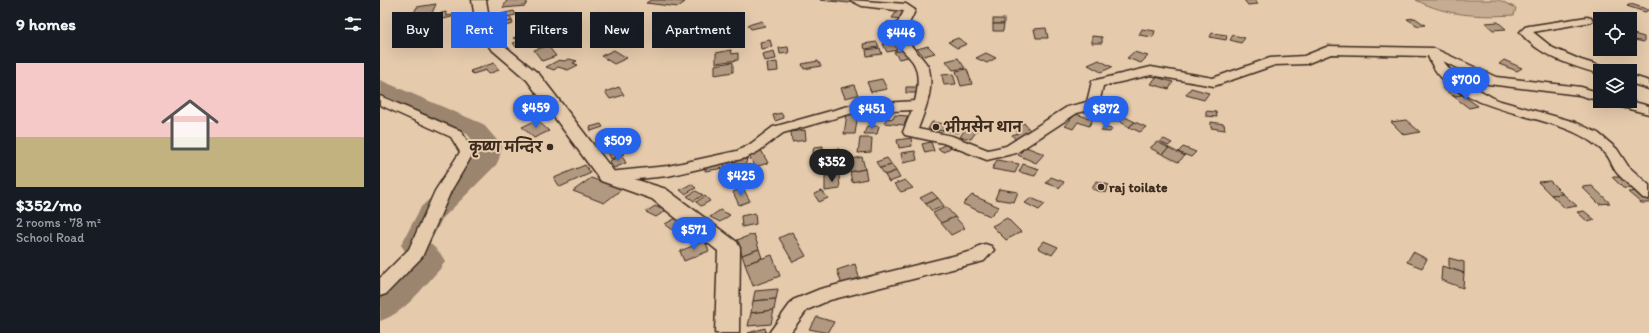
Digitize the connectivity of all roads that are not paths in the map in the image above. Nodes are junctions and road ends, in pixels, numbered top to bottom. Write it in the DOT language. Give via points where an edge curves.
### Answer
graph roads {
  1 [pos="479,0"];
  2 [pos="855,0"];
  3 [pos="1587,20"];
  4 [pos="1433,52"];
  5 [pos="1593,68"];
  6 [pos="1637,81"];
  7 [pos="1649,85"];
  8 [pos="1593,95"];
  9 [pos="380,100"];
  10 [pos="920,105"];
  11 [pos="1637,107"];
  12 [pos="1649,110"];
  13 [pos="608,177"];
  14 [pos="1649,194"];
  15 [pos="984,250"];
  16 [pos="380,289"];
  17 [pos="727,333"];
  18 [pos="779,333"];
  1 -- 13 [label="main road" via="482,18 495,45 533,77"];
  2 -- 10 [label="street" via="862,3 906,7 910,10 900,35 903,43 922,67 924,97"];
  3 -- 5 [label="street" via="1529,29 1526,32 1549,51"];
  4 -- 8 [label="street" via="1494,81 1581,91"];
  4 -- 10 [label="street" via="1329,50 1306,60 1274,61 1214,82 1151,71 1097,84 1093,105 1072,110 1011,150 987,155 947,139 910,132"];
  4 -- 14 [label="street" via="1436,63 1451,80 1492,103 1570,125 1593,136 1612,152 1622,169"];
  6 -- 7 [label="street"];
  9 -- 16 [label="street" via="456,134 467,152 443,191 416,253"];
  10 -- 13 [label="street" via="852,109 778,130 741,155 668,171"];
  11 -- 12 [label="street"];
  13 -- 17 [label="main road" via="659,194 729,248"];
  15 -- 18 [label="street" via="978,256 826,294 800,305"];
}
